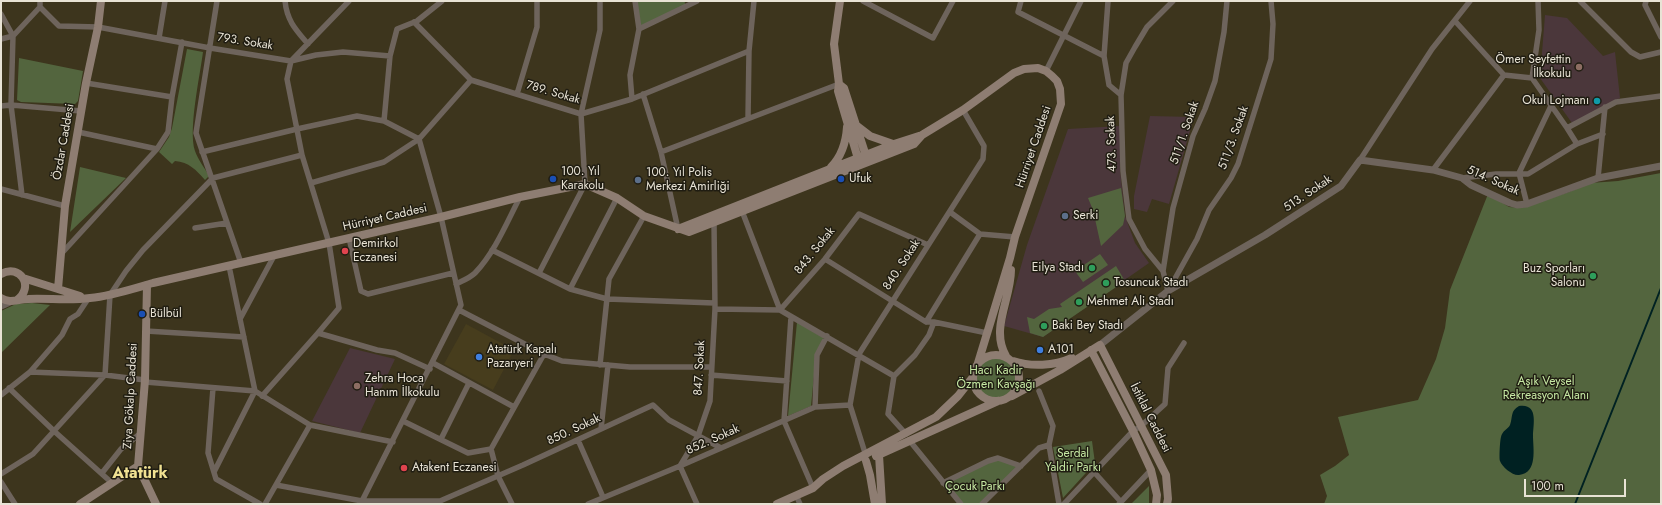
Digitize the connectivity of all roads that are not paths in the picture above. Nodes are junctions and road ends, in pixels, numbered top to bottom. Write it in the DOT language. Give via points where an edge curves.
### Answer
graph roads {
  1 [pos="102,1"];
  2 [pos="165,1"];
  3 [pos="217,1"];
  4 [pos="285,1"];
  5 [pos="349,1"];
  6 [pos="442,1"];
  7 [pos="537,1"];
  8 [pos="600,1"];
  9 [pos="635,1"];
  10 [pos="697,1"];
  11 [pos="754,1"];
  12 [pos="840,1"];
  13 [pos="864,1"];
  14 [pos="953,1"];
  15 [pos="1021,1"];
  16 [pos="1081,1"];
  17 [pos="1108,1"];
  18 [pos="1227,1"];
  19 [pos="1272,1"];
  20 [pos="1470,1"];
  21 [pos="1538,1"];
  22 [pos="1580,1"];
  23 [pos="1646,1"];
  24 [pos="1170,2"];
  25 [pos="40,4"];
  26 [pos="1,14"];
  27 [pos="1455,21"];
  28 [pos="414,22"];
  29 [pos="98,27"];
  30 [pos="639,29"];
  31 [pos="1065,35"];
  32 [pos="13,36"];
  33 [pos="1661,37"];
  34 [pos="159,38"];
  35 [pos="1,40"];
  36 [pos="182,42"];
  37 [pos="308,44"];
  38 [pos="210,48"];
  39 [pos="750,51"];
  40 [pos="1661,52"];
  41 [pos="390,56"];
  42 [pos="1104,56"];
  43 [pos="291,61"];
  44 [pos="1046,71"];
  45 [pos="1504,75"];
  46 [pos="1532,78"];
  47 [pos="471,80"];
  48 [pos="86,83"];
  49 [pos="839,84"];
  50 [pos="517,94"];
  51 [pos="643,94"];
  52 [pos="1121,96"];
  53 [pos="1661,96"];
  54 [pos="172,98"];
  55 [pos="632,99"];
  56 [pos="11,105"];
  57 [pos="1,106"];
  58 [pos="1551,106"];
  59 [pos="1605,107"];
  60 [pos="962,110"];
  61 [pos="81,111"];
  62 [pos="581,114"];
  63 [pos="748,118"];
  64 [pos="384,121"];
  65 [pos="848,124"];
  66 [pos="857,126"];
  67 [pos="1567,128"];
  68 [pos="297,129"];
  69 [pos="78,132"];
  70 [pos="1603,134"];
  71 [pos="922,135"];
  72 [pos="419,139"];
  73 [pos="894,144"];
  74 [pos="1577,144"];
  75 [pos="157,148"];
  76 [pos="202,152"];
  77 [pos="661,152"];
  78 [pos="302,155"];
  79 [pos="863,160"];
  80 [pos="1360,160"];
  81 [pos="1661,166"];
  82 [pos="830,169"];
  83 [pos="1432,170"];
  84 [pos="1519,173"];
  85 [pos="213,178"];
  86 [pos="1462,178"];
  87 [pos="1598,178"];
  88 [pos="311,183"];
  89 [pos="585,184"];
  90 [pos="1,189"];
  91 [pos="22,195"];
  92 [pos="520,197"];
  93 [pos="616,198"];
  94 [pos="1527,204"];
  95 [pos="65,206"];
  96 [pos="742,211"];
  97 [pos="950,212"];
  98 [pos="644,216"];
  99 [pos="442,217"];
  100 [pos="714,222"];
  101 [pos="227,223"];
  102 [pos="195,228"];
  103 [pos="678,229"];
  104 [pos="980,234"];
  105 [pos="1015,237"];
  106 [pos="349,238"];
  107 [pos="329,243"];
  108 [pos="928,245"];
  109 [pos="492,250"];
  110 [pos="62,253"];
  111 [pos="274,256"];
  112 [pos="1010,258"];
  113 [pos="825,259"];
  114 [pos="242,263"];
  115 [pos="1,265"];
  116 [pos="229,266"];
  117 [pos="1163,271"];
  118 [pos="5,273"];
  119 [pos="453,273"];
  120 [pos="540,273"];
  121 [pos="23,278"];
  122 [pos="456,284"];
  123 [pos="147,285"];
  124 [pos="58,289"];
  125 [pos="570,289"];
  126 [pos="1168,291"];
  127 [pos="110,295"];
  128 [pos="1,298"];
  129 [pos="88,299"];
  130 [pos="607,299"];
  131 [pos="14,301"];
  132 [pos="892,301"];
  133 [pos="714,303"];
  134 [pos="1,306"];
  135 [pos="715,309"];
  136 [pos="459,310"];
  137 [pos="780,310"];
  138 [pos="791,317"];
  139 [pos="240,319"];
  140 [pos="926,322"];
  141 [pos="934,322"];
  142 [pos="146,331"];
  143 [pos="318,333"];
  144 [pos="988,333"];
  145 [pos="827,336"];
  146 [pos="244,337"];
  147 [pos="1184,343"];
  148 [pos="1100,345"];
  149 [pos="1091,350"];
  150 [pos="544,354"];
  151 [pos="858,354"];
  152 [pos="1009,358"];
  153 [pos="978,363"];
  154 [pos="600,365"];
  155 [pos="608,365"];
  156 [pos="431,366"];
  157 [pos="711,366"];
  158 [pos="30,372"];
  159 [pos="711,374"];
  160 [pos="105,376"];
  161 [pos="894,376"];
  162 [pos="973,377"];
  163 [pos="145,381"];
  164 [pos="787,381"];
  165 [pos="469,383"];
  166 [pos="9,388"];
  167 [pos="213,388"];
  168 [pos="255,391"];
  169 [pos="1039,391"];
  170 [pos="1,395"];
  171 [pos="262,396"];
  172 [pos="1012,396"];
  173 [pos="998,401"];
  174 [pos="850,405"];
  175 [pos="514,407"];
  176 [pos="815,407"];
  177 [pos="784,420"];
  178 [pos="404,421"];
  179 [pos="310,425"];
  180 [pos="1141,426"];
  181 [pos="601,429"];
  182 [pos="54,431"];
  183 [pos="1133,431"];
  184 [pos="141,433"];
  185 [pos="912,435"];
  186 [pos="698,436"];
  187 [pos="441,440"];
  188 [pos="578,440"];
  189 [pos="393,442"];
  190 [pos="861,442"];
  191 [pos="1049,445"];
  192 [pos="721,448"];
  193 [pos="491,449"];
  194 [pos="878,452"];
  195 [pos="866,458"];
  196 [pos="138,466"];
  197 [pos="680,466"];
  198 [pos="1021,466"];
  199 [pos="1151,470"];
  200 [pos="214,472"];
  201 [pos="1094,472"];
  202 [pos="102,473"];
  203 [pos="1,474"];
  204 [pos="498,476"];
  205 [pos="1,482"];
  206 [pos="112,483"];
  207 [pos="943,483"];
  208 [pos="276,485"];
  209 [pos="813,488"];
  210 [pos="796,495"];
  211 [pos="339,497"];
  212 [pos="603,497"];
  213 [pos="91,501"];
  214 [pos="362,501"];
  215 [pos="431,502"];
  216 [pos="595,502"];
  217 [pos="1120,503"];
  218 [pos="15,504"];
  219 [pos="80,504"];
  220 [pos="156,504"];
  221 [pos="260,504"];
  222 [pos="265,504"];
  223 [pos="336,504"];
  224 [pos="512,504"];
  225 [pos="588,504"];
  226 [pos="697,504"];
  227 [pos="777,504"];
  228 [pos="800,504"];
  229 [pos="875,504"];
  230 [pos="882,504"];
  231 [pos="961,504"];
  232 [pos="982,504"];
  233 [pos="1059,504"];
  234 [pos="1064,504"];
  235 [pos="1156,504"];
  236 [pos="1167,504"];
  1 -- 29 [label="main road, Özdar Caddesi"];
  2 -- 34 [label="street"];
  3 -- 38 [label="street"];
  4 -- 37 [label="street" via="291,24"];
  5 -- 37 [label="street"];
  6 -- 28 [label="street"];
  7 -- 50 [label="street" via="537,27"];
  8 -- 62 [label="street" via="600,30"];
  9 -- 30 [label="street"];
  10 -- 30 [label="street"];
  11 -- 39 [label="street"];
  12 -- 49 [label="main road" via="834,44"];
  13 -- 14 [label="street" via="933,38"];
  15 -- 31 [label="street" via="1018,12"];
  16 -- 31 [label="street"];
  17 -- 42 [label="street"];
  18 -- 117 [label="street, 511/1. Sokak" via="1215,81 1193,136 1173,208"];
  19 -- 126 [label="street, 511/3. Sokak" via="1271,59 1238,164 1209,210"];
  20 -- 27 [label="street, 513. Sokak"];
  21 -- 46 [label="street" via="1539,30"];
  22 -- 40 [label="street" via="1632,52 1640,57"];
  23 -- 33 [label="street" via="1645,5"];
  24 -- 52 [label="street, 473. Sokak" via="1147,27 1134,47 1126,63"];
  25 -- 29 [label="street, 793. Sokak" via="59,26"];
  25 -- 32 [label="street"];
  26 -- 32 [label="street"];
  27 -- 45 [label="street"];
  27 -- 80 [label="street, 513. Sokak" via="1432,49"];
  28 -- 41 [label="street" via="397,29"];
  28 -- 47 [label="street, 789. Sokak"];
  29 -- 34 [label="street, 793. Sokak"];
  29 -- 48 [label="main road, Özdar Caddesi"];
  30 -- 55 [label="street" via="630,75"];
  31 -- 42 [label="street"];
  31 -- 44 [label="street"];
  32 -- 35 [label="street"];
  32 -- 56 [label="street"];
  34 -- 36 [label="street, 793. Sokak"];
  36 -- 38 [label="street, 793. Sokak"];
  36 -- 54 [label="street"];
  37 -- 43 [label="street"];
  38 -- 43 [label="street, 793. Sokak"];
  38 -- 76 [label="street" via="196,133"];
  39 -- 51 [label="street, 789. Sokak"];
  39 -- 63 [label="street"];
  41 -- 43 [label="street, 793. Sokak" via="343,52"];
  41 -- 64 [label="street"];
  42 -- 52 [label="street" via="1109,85"];
  43 -- 68 [label="street" via="287,79"];
  44 -- 60 [label="main road" via="1031,68 1019,71"];
  44 -- 105 [label="main road, Hürriyet Caddesi" via="1057,81 1061,104"];
  45 -- 46 [label="street"];
  45 -- 83 [label="street"];
  46 -- 58 [label="street"];
  47 -- 50 [label="street, 789. Sokak"];
  47 -- 72 [label="street"];
  48 -- 54 [label="street"];
  48 -- 61 [label="main road, Özdar Caddesi"];
  49 -- 63 [label="street"];
  49 -- 65 [label="main road" via="838,91"];
  49 -- 66 [label="main road" via="844,88"];
  50 -- 62 [label="street, 789. Sokak"];
  51 -- 55 [label="street, 789. Sokak"];
  51 -- 77 [label="street"];
  52 -- 117 [label="street, 473. Sokak" via="1123,171 1129,219 1145,249"];
  53 -- 59 [label="street" via="1616,102"];
  54 -- 75 [label="street" via="168,132"];
  55 -- 62 [label="street, 789. Sokak"];
  56 -- 57 [label="street"];
  56 -- 61 [label="street"];
  56 -- 91 [label="street"];
  58 -- 67 [label="street"];
  58 -- 84 [label="street"];
  59 -- 67 [label="street"];
  59 -- 70 [label="street"];
  60 -- 71 [label="main road"];
  60 -- 97 [label="street, 840. Sokak" via="984,146 983,159"];
  61 -- 69 [label="main road, Özdar Caddesi"];
  62 -- 89 [label="street"];
  63 -- 77 [label="street"];
  64 -- 68 [label="street" via="357,116"];
  64 -- 72 [label="street"];
  65 -- 79 [label="main road"];
  65 -- 82 [label="main road" via="844,146"];
  66 -- 73 [label="main road" via="870,136"];
  66 -- 79 [label="main road"];
  67 -- 74 [label="street"];
  68 -- 76 [label="street"];
  68 -- 78 [label="street"];
  69 -- 75 [label="street"];
  69 -- 95 [label="main road, Özdar Caddesi"];
  70 -- 74 [label="street"];
  70 -- 87 [label="street"];
  71 -- 73 [label="main road"];
  71 -- 79 [label="main road" via="914,144"];
  72 -- 88 [label="street" via="384,162"];
  72 -- 99 [label="street"];
  73 -- 79 [label="main road"];
  74 -- 84 [label="street" via="1528,174"];
  75 -- 110 [label="street"];
  76 -- 85 [label="street"];
  77 -- 103 [label="street"];
  78 -- 85 [label="street"];
  78 -- 88 [label="street"];
  79 -- 82 [label="main road"];
  79 -- 96 [label="main road"];
  80 -- 83 [label="street, 514. Sokak"];
  80 -- 126 [label="street, 513. Sokak" via="1341,186 1265,235"];
  81 -- 87 [label="street, 514. Sokak"];
  82 -- 103 [label="main road"];
  83 -- 86 [label="street, 514. Sokak"];
  84 -- 86 [label="street"];
  84 -- 94 [label="street"];
  85 -- 101 [label="street"];
  85 -- 127 [label="street" via="143,250"];
  86 -- 94 [label="street, 514. Sokak" via="1471,185 1510,203"];
  87 -- 94 [label="street, 514. Sokak"];
  88 -- 107 [label="street"];
  89 -- 92 [label="main road, Hürriyet Caddesi"];
  89 -- 93 [label="main road"];
  89 -- 120 [label="street"];
  90 -- 91 [label="street"];
  91 -- 95 [label="street"];
  92 -- 99 [label="main road, Hürriyet Caddesi"];
  92 -- 109 [label="street"];
  93 -- 98 [label="main road"];
  93 -- 125 [label="street"];
  95 -- 110 [label="main road, Özdar Caddesi"];
  96 -- 100 [label="main road"];
  96 -- 137 [label="street"];
  97 -- 104 [label="street"];
  97 -- 108 [label="street, 840. Sokak"];
  98 -- 103 [label="main road"];
  98 -- 130 [label="street" via="610,279"];
  99 -- 106 [label="main road, Hürriyet Caddesi"];
  99 -- 119 [label="street"];
  100 -- 103 [label="main road" via="689,232"];
  100 -- 133 [label="street, 847. Sokak"];
  101 -- 102 [label="street"];
  101 -- 114 [label="street"];
  104 -- 105 [label="street"];
  104 -- 140 [label="street"];
  105 -- 112 [label="main road, Hürriyet Caddesi"];
  106 -- 107 [label="main road, Hürriyet Caddesi"];
  106 -- 119 [label="street" via="361,291 368,294"];
  107 -- 111 [label="main road, Hürriyet Caddesi"];
  107 -- 143 [label="street" via="339,308"];
  108 -- 113 [label="street, 843. Sokak" via="859,214"];
  108 -- 132 [label="street, 840. Sokak"];
  109 -- 120 [label="street"];
  109 -- 122 [label="street" via="474,274"];
  110 -- 124 [label="main road, Özdar Caddesi"];
  111 -- 114 [label="main road, Hürriyet Caddesi"];
  111 -- 139 [label="street"];
  112 -- 144 [label="main road"];
  112 -- 152 [label="main road" via="1011,272 999,336 1002,349"];
  113 -- 132 [label="street"];
  113 -- 137 [label="street, 843. Sokak"];
  114 -- 116 [label="main road, Hürriyet Caddesi"];
  115 -- 118 [label="main road, Hürriyet Caddesi"];
  116 -- 123 [label="main road, Hürriyet Caddesi"];
  116 -- 139 [label="street"];
  117 -- 126 [label="street, 473. Sokak"];
  118 -- 121 [label="main road, Hürriyet Caddesi" via="16,272"];
  119 -- 122 [label="street"];
  120 -- 125 [label="street"];
  121 -- 124 [label="main road, Hürriyet Caddesi"];
  121 -- 131 [label="main road" via="25,288 21,297"];
  122 -- 136 [label="street" via="461,305"];
  123 -- 127 [label="main road, Hürriyet Caddesi"];
  123 -- 142 [label="main road, Ziya Gökalp Caddesi"];
  124 -- 129 [label="main road, Hürriyet Caddesi"];
  125 -- 130 [label="street"];
  126 -- 148 [label="street, 513. Sokak"];
  127 -- 129 [label="main road, Hürriyet Caddesi"];
  127 -- 160 [label="street"];
  128 -- 131 [label="main road, Hürriyet Caddesi"];
  129 -- 131 [label="main road, Hürriyet Caddesi"];
  129 -- 158 [label="street" via="78,314 70,319 62,335"];
  130 -- 133 [label="street"];
  130 -- 154 [label="street"];
  131 -- 134 [label="street"];
  132 -- 140 [label="street"];
  132 -- 151 [label="street, 840. Sokak"];
  133 -- 135 [label="street, 847. Sokak"];
  135 -- 137 [label="street"];
  135 -- 157 [label="street, 847. Sokak"];
  136 -- 150 [label="street"];
  136 -- 156 [label="street"];
  137 -- 138 [label="street"];
  138 -- 145 [label="street"];
  138 -- 164 [label="street"];
  139 -- 146 [label="street"];
  140 -- 141 [label="street"];
  141 -- 144 [label="street"];
  141 -- 161 [label="street" via="929,335 918,350"];
  142 -- 146 [label="street"];
  142 -- 163 [label="main road, Ziya Gökalp Caddesi"];
  143 -- 156 [label="street" via="395,353"];
  143 -- 171 [label="street"];
  144 -- 153 [label="main road"];
  145 -- 151 [label="street"];
  145 -- 176 [label="street" via="817,355"];
  146 -- 168 [label="street"];
  147 -- 180 [label="street" via="1168,368 1165,404"];
  148 -- 149 [label="main road"];
  148 -- 180 [label="main road, İstiklal Caddesi"];
  149 -- 152 [label="main road" via="1070,359 1039,365 1021,364"];
  149 -- 172 [label="main road"];
  149 -- 183 [label="main road, İstiklal Caddesi"];
  150 -- 154 [label="street" via="562,361"];
  150 -- 175 [label="street"];
  151 -- 161 [label="street"];
  151 -- 174 [label="street, 840. Sokak"];
  152 -- 153 [label="main road" via="999,354 991,355"];
  152 -- 172 [label="main road" via="1020,374 1020,382"];
  153 -- 162 [label="main road"];
  154 -- 155 [label="street"];
  155 -- 157 [label="street"];
  155 -- 181 [label="street"];
  156 -- 165 [label="street"];
  156 -- 178 [label="street"];
  157 -- 159 [label="street, 847. Sokak"];
  158 -- 160 [label="street"];
  158 -- 166 [label="street"];
  159 -- 164 [label="street"];
  159 -- 186 [label="street, 847. Sokak" via="710,401"];
  160 -- 163 [label="street"];
  160 -- 182 [label="street"];
  161 -- 185 [label="street" via="888,414"];
  162 -- 173 [label="main road" via="974,385 983,397"];
  162 -- 185 [label="main road" via="936,417"];
  163 -- 167 [label="street"];
  163 -- 184 [label="main road, Ziya Gökalp Caddesi"];
  164 -- 177 [label="street"];
  165 -- 175 [label="street"];
  165 -- 187 [label="street"];
  166 -- 170 [label="street"];
  166 -- 182 [label="street"];
  167 -- 168 [label="street"];
  167 -- 200 [label="street" via="208,453"];
  168 -- 171 [label="street"];
  168 -- 200 [label="street"];
  169 -- 191 [label="street" via="1053,426"];
  171 -- 179 [label="street"];
  172 -- 173 [label="main road"];
  173 -- 185 [label="main road"];
  174 -- 176 [label="street, 852. Sokak"];
  174 -- 190 [label="street, 840. Sokak"];
  175 -- 193 [label="street"];
  176 -- 177 [label="street, 852. Sokak"];
  177 -- 192 [label="street, 852. Sokak"];
  177 -- 209 [label="street"];
  178 -- 187 [label="street"];
  178 -- 189 [label="street"];
  179 -- 189 [label="street"];
  179 -- 208 [label="street"];
  180 -- 183 [label="street"];
  180 -- 236 [label="main road, İstiklal Caddesi" via="1166,475"];
  181 -- 186 [label="street, 850. Sokak" via="653,405 669,420"];
  181 -- 188 [label="street, 850. Sokak"];
  182 -- 202 [label="street"];
  182 -- 203 [label="street" via="33,454"];
  183 -- 199 [label="main road, İstiklal Caddesi"];
  183 -- 201 [label="street"];
  184 -- 196 [label="main road, Ziya Gökalp Caddesi"];
  184 -- 202 [label="street" via="121,449"];
  185 -- 194 [label="main road"];
  185 -- 207 [label="street"];
  186 -- 192 [label="street, 850. Sokak"];
  186 -- 197 [label="street, 847. Sokak"];
  187 -- 193 [label="street" via="468,453"];
  188 -- 204 [label="street, 850. Sokak"];
  188 -- 212 [label="street"];
  189 -- 214 [label="street"];
  190 -- 194 [label="street"];
  190 -- 195 [label="street, 840. Sokak"];
  191 -- 198 [label="street" via="1039,448"];
  191 -- 233 [label="street"];
  192 -- 197 [label="street, 852. Sokak"];
  193 -- 204 [label="street"];
  194 -- 195 [label="main road"];
  194 -- 230 [label="main road"];
  195 -- 209 [label="main road" via="823,479"];
  195 -- 229 [label="main road"];
  196 -- 206 [label="main road"];
  196 -- 220 [label="main road, Ziya Gökalp Caddesi"];
  197 -- 212 [label="street, 852. Sokak"];
  197 -- 226 [label="street"];
  198 -- 207 [label="street" via="998,458"];
  198 -- 232 [label="street"];
  199 -- 217 [label="street"];
  199 -- 235 [label="main road, İstiklal Caddesi" via="1157,495"];
  200 -- 221 [label="street" via="216,479"];
  201 -- 217 [label="street"];
  201 -- 234 [label="street"];
  202 -- 206 [label="street"];
  204 -- 215 [label="street, 850. Sokak" via="440,501"];
  204 -- 224 [label="street"];
  205 -- 218 [label="street"];
  206 -- 213 [label="main road"];
  207 -- 231 [label="street"];
  208 -- 211 [label="street, 850. Sokak"];
  208 -- 222 [label="street"];
  209 -- 210 [label="main road"];
  210 -- 227 [label="main road"];
  210 -- 228 [label="street"];
  211 -- 214 [label="street, 850. Sokak"];
  211 -- 223 [label="street"];
  212 -- 216 [label="street, 852. Sokak"];
  213 -- 219 [label="main road"];
  214 -- 215 [label="street, 850. Sokak"];
  216 -- 225 [label="street, 852. Sokak"];
}
